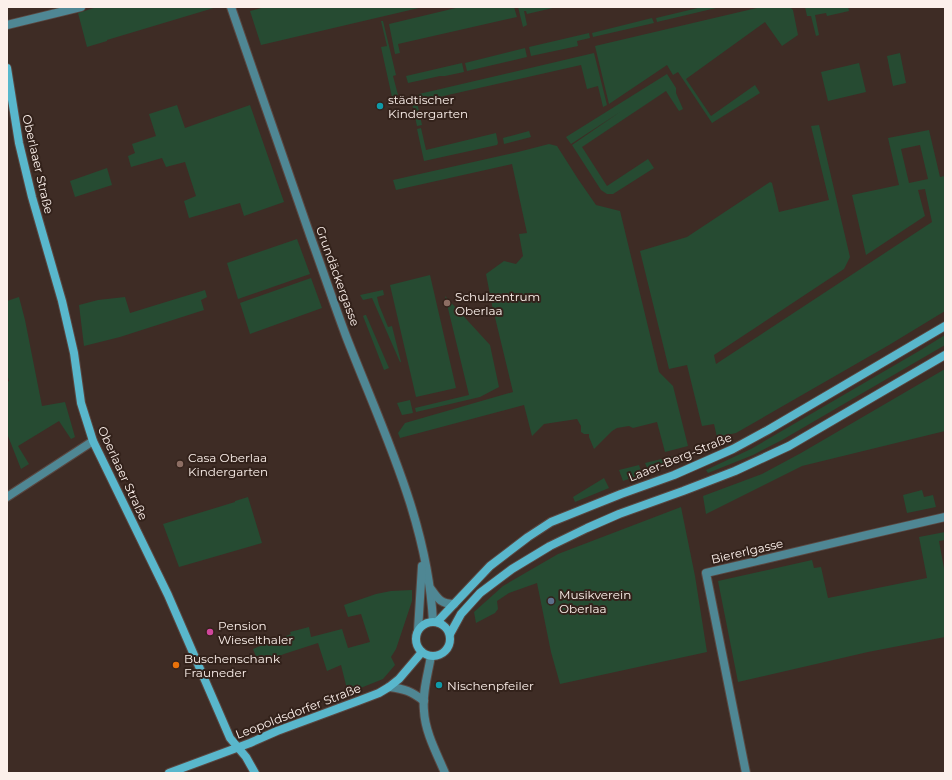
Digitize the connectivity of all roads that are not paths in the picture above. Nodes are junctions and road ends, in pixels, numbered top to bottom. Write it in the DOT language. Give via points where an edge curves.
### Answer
graph roads {
  1 [pos="81,7"];
  2 [pos="231,7"];
  3 [pos="7,26"];
  4 [pos="7,68"];
  5 [pos="945,326"];
  6 [pos="945,354"];
  7 [pos="93,441"];
  8 [pos="7,497"];
  9 [pos="945,517"];
  10 [pos="423,553"];
  11 [pos="430,587"];
  12 [pos="454,604"];
  13 [pos="435,622"];
  14 [pos="418,630"];
  15 [pos="450,634"];
  16 [pos="422,652"];
  17 [pos="431,656"];
  18 [pos="389,687"];
  19 [pos="424,701"];
  20 [pos="238,748"];
  21 [pos="169,773"];
  22 [pos="256,773"];
  23 [pos="444,773"];
  24 [pos="746,773"];
  1 -- 3 [label="street"];
  2 -- 10 [label="street, Grundäckergasse" via="339,317 407,494"];
  4 -- 7 [label="main road, Oberlaaer Straße" via="19,143 62,301 74,353 81,403"];
  5 -- 12 [label="main road, Laaer-Berg-Straße" via="733,450 551,522 490,566"];
  6 -- 15 [label="main road" via="790,446 736,471 619,514 550,546 512,569 480,593 461,614"];
  7 -- 8 [label="street"];
  7 -- 20 [label="main road, Oberlaaer Straße" via="168,594 230,738"];
  9 -- 24 [label="street, Biererlgasse" via="706,573"];
  10 -- 11 [label="street, Grundäckergasse"];
  10 -- 14 [label="street, Grundäckergasse"];
  11 -- 12 [label="street, Grundäckergasse" via="437,598"];
  11 -- 13 [label="street, Grundäckergasse"];
  12 -- 13 [label="main road, Laaer-Berg-Straße"];
  13 -- 14 [label="main road" via="427,623"];
  13 -- 15 [label="main road" via="443,625"];
  14 -- 16 [label="main road" via="417,645"];
  15 -- 17 [label="main road" via="446,651"];
  16 -- 17 [label="main road"];
  16 -- 18 [label="main road, Leopoldsdorfer Straße"];
  17 -- 19 [label="street"];
  18 -- 19 [label="street" via="405,689"];
  18 -- 20 [label="main road, Leopoldsdorfer Straße"];
  19 -- 23 [label="street" via="425,721"];
  20 -- 21 [label="main road, Leopoldsdorfer Straße"];
  20 -- 22 [label="main road, Oberlaaer Straße"];
}
